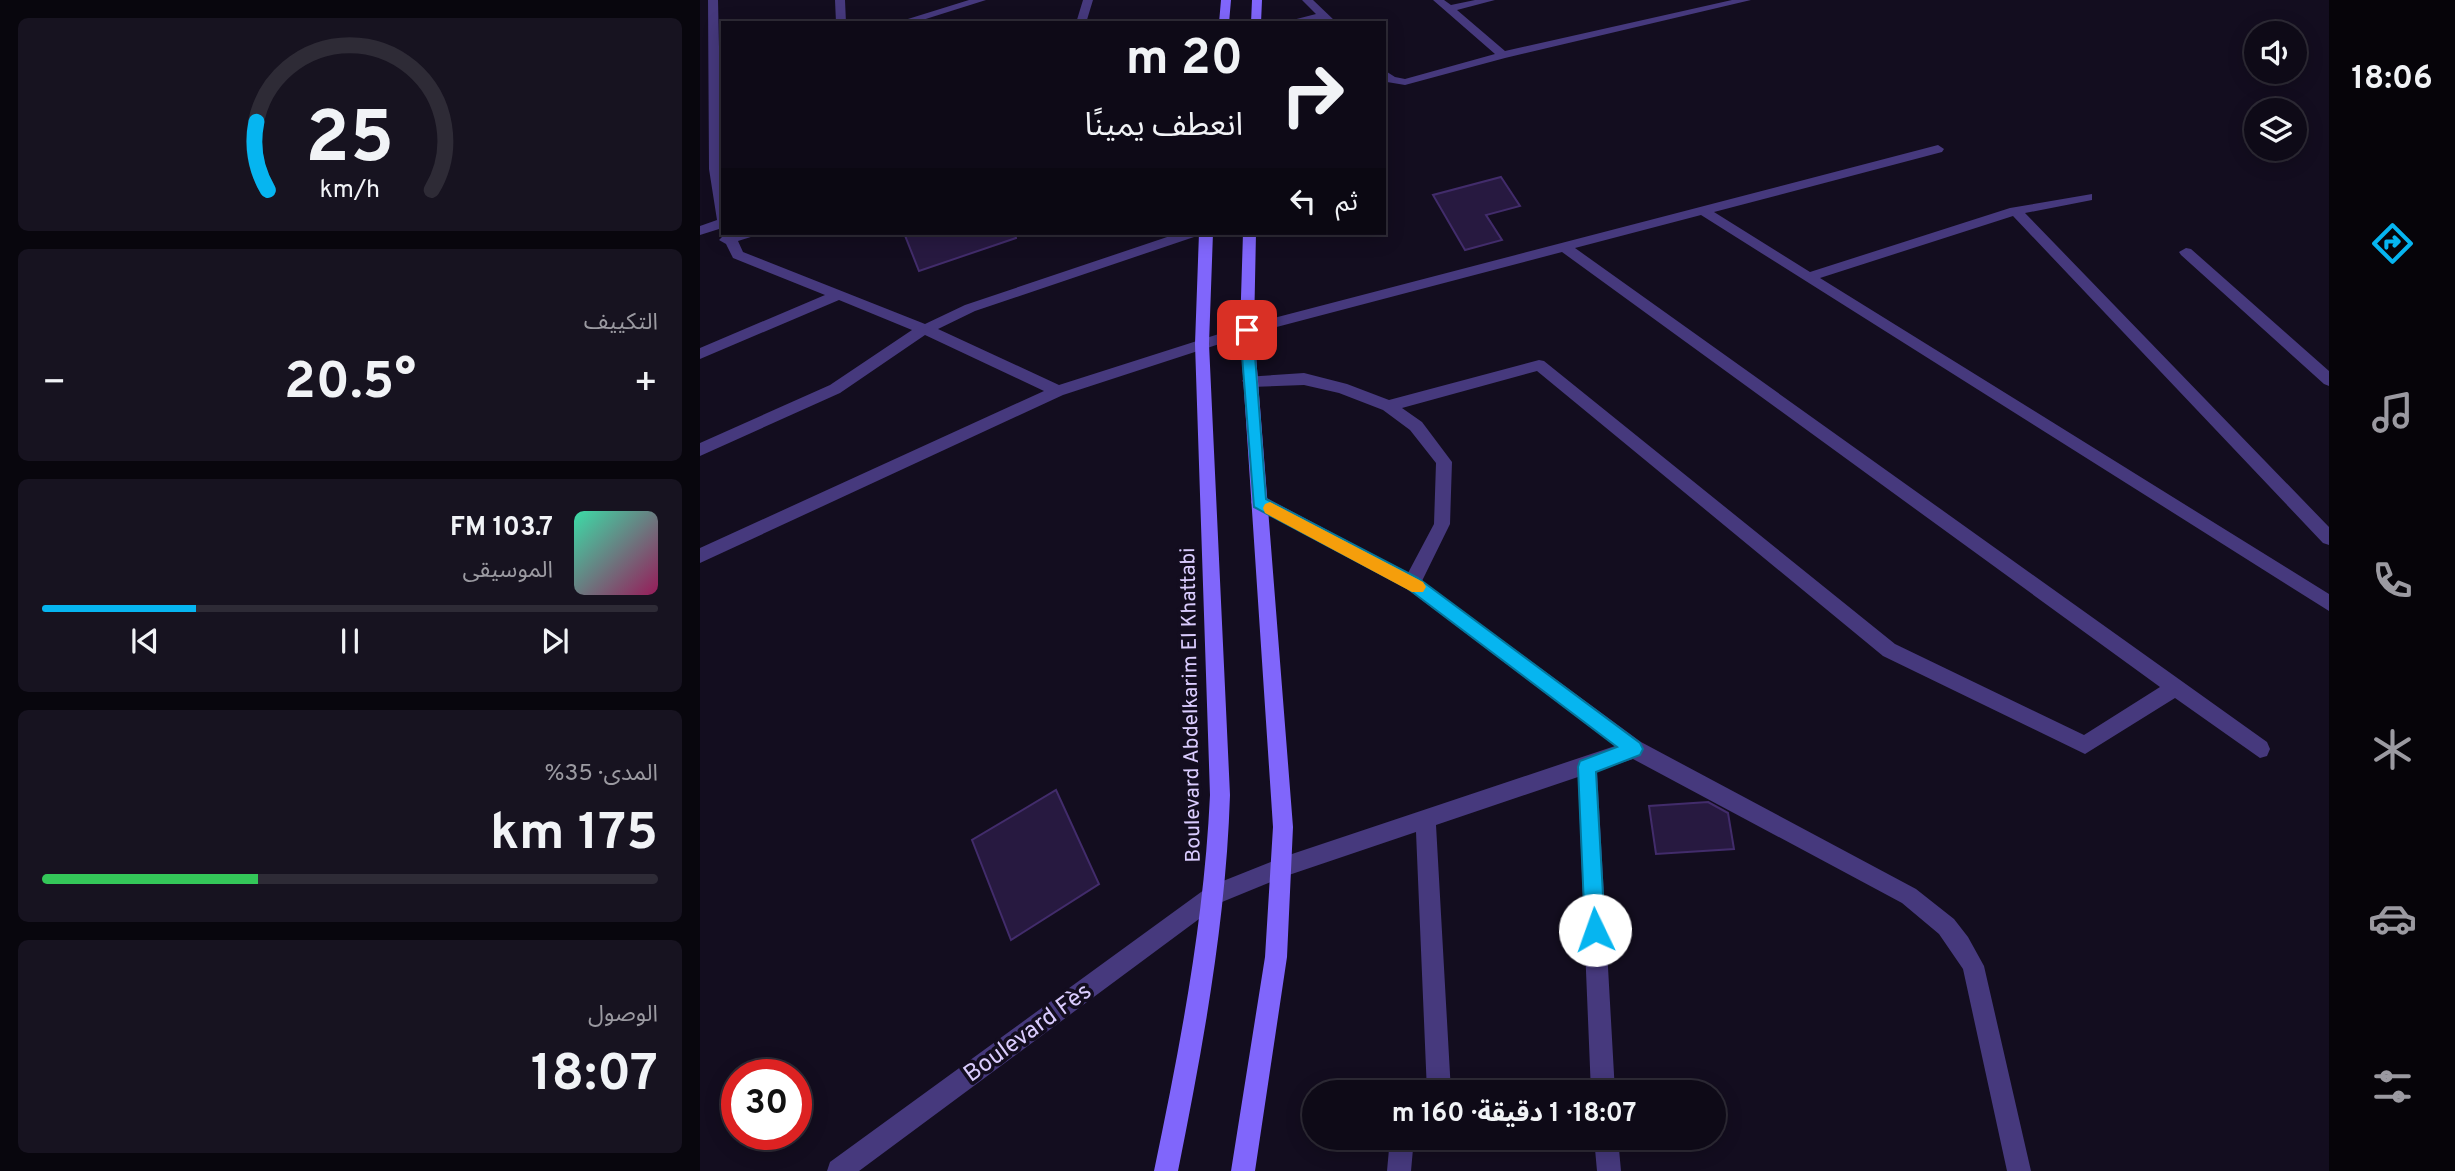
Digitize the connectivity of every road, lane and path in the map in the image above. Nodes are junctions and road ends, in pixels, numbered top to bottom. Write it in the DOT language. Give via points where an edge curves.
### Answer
graph roads {
  1 [pos="713,0"];
  2 [pos="840,0"];
  3 [pos="981,0"];
  4 [pos="1088,0"];
  5 [pos="1226,0"];
  6 [pos="1257,0"];
  7 [pos="1307,0"];
  8 [pos="1438,0"];
  9 [pos="1490,0"];
  10 [pos="1746,0"];
  11 [pos="1448,9"];
  12 [pos="1328,19"];
  13 [pos="841,21"];
  14 [pos="907,21"];
  15 [pos="1082,21"];
  16 [pos="1224,21"];
  17 [pos="1256,21"];
  18 [pos="1307,21"];
  19 [pos="707,30"];
  20 [pos="1503,55"];
  21 [pos="1386,75"];
  22 [pos="704,96"];
  23 [pos="1938,149"];
  24 [pos="721,152"];
  25 [pos="704,157"];
  26 [pos="2087,197"];
  27 [pos="1703,211"];
  28 [pos="2015,211"];
  29 [pos="719,224"];
  30 [pos="721,229"];
  31 [pos="700,231"];
  32 [pos="724,235"];
  33 [pos="742,235"];
  34 [pos="1186,235"];
  35 [pos="1206,235"];
  36 [pos="1250,235"];
  37 [pos="726,240"];
  38 [pos="1564,247"];
  39 [pos="2186,252"];
  40 [pos="1808,277"];
  41 [pos="836,296"];
  42 [pos="924,329"];
  43 [pos="1247,330"];
  44 [pos="1202,344"];
  45 [pos="700,354"];
  46 [pos="2329,380"];
  47 [pos="1250,381"];
  48 [pos="1058,391"];
  49 [pos="1388,406"];
  50 [pos="700,450"];
  51 [pos="1259,502"];
  52 [pos="2329,538"];
  53 [pos="700,556"];
  54 [pos="1412,583"];
  55 [pos="2329,603"];
  56 [pos="2175,688"];
  57 [pos="1634,749"];
  58 [pos="2260,749"];
  59 [pos="1587,767"];
  60 [pos="1426,820"];
  61 [pos="1283,867"];
  62 [pos="1215,894"];
  63 [pos="1438,1080"];
  64 [pos="1602,1080"];
  65 [pos="1401,1150"];
  66 [pos="1607,1150"];
  67 [pos="839,1171"];
  68 [pos="1166,1171"];
  69 [pos="1242,1171"];
  70 [pos="1399,1171"];
  71 [pos="1609,1171"];
  72 [pos="2019,1171"];
  1 -- 19 [label="street"];
  2 -- 13 [label="street"];
  3 -- 14 [label="street"];
  4 -- 15 [label="street"];
  5 -- 16 [label="street"];
  6 -- 17 [label="street"];
  7 -- 12 [label="street"];
  8 -- 11 [label="street"];
  9 -- 11 [label="street"];
  10 -- 20 [label="street"];
  11 -- 20 [label="street"];
  12 -- 18 [label="street"];
  19 -- 22 [label="street"];
  20 -- 21 [label="street" via="1405,82"];
  22 -- 25 [label="street"];
  23 -- 27 [label="street"];
  24 -- 25 [label="street"];
  25 -- 29 [label="street"];
  26 -- 28 [label="street"];
  27 -- 38 [label="street"];
  27 -- 40 [label="street"];
  28 -- 40 [label="street"];
  28 -- 52 [label="street"];
  29 -- 30 [label="street"];
  29 -- 31 [label="street"];
  32 -- 37 [label="street"];
  33 -- 37 [label="street"];
  34 -- 42 [label="street" via="970,308"];
  35 -- 44 [label="street, Boulevard Abdelkarim El Khattabi"];
  36 -- 43 [label="street"];
  37 -- 41 [label="street" via="738,255"];
  38 -- 43 [label="street"];
  38 -- 56 [label="street"];
  39 -- 46 [label="street"];
  40 -- 55 [label="street"];
  41 -- 42 [label="street"];
  41 -- 45 [label="street"];
  42 -- 48 [label="street"];
  42 -- 50 [label="street" via="835,389"];
  43 -- 44 [label="street"];
  43 -- 47 [label="street"];
  44 -- 48 [label="street"];
  44 -- 62 [label="street, Boulevard Abdelkarim El Khattabi" via="1220,795"];
  47 -- 49 [label="street" via="1304,379"];
  47 -- 51 [label="street"];
  48 -- 53 [label="street"];
  49 -- 54 [label="street" via="1416,426 1444,462 1442,524"];
  49 -- 56 [label="street" via="1539,365 1889,650 2085,745"];
  51 -- 54 [label="street"];
  51 -- 61 [label="street"];
  54 -- 57 [label="street"];
  56 -- 58 [label="street"];
  57 -- 59 [label="street, Boulevard Fès"];
  57 -- 72 [label="street" via="1909,895 1931,909 1957,937 1973,966"];
  59 -- 60 [label="street, Boulevard Fès"];
  59 -- 64 [label="street"];
  60 -- 61 [label="street, Boulevard Fès"];
  60 -- 63 [label="street"];
  61 -- 62 [label="street, Boulevard Fès"];
  61 -- 69 [label="street" via="1276,974"];
  62 -- 67 [label="street, Boulevard Fès"];
  62 -- 68 [label="street, Boulevard Abdelkarim El Khattabi" via="1196,1031"];
  65 -- 70 [label="street"];
  66 -- 71 [label="street"];
}
